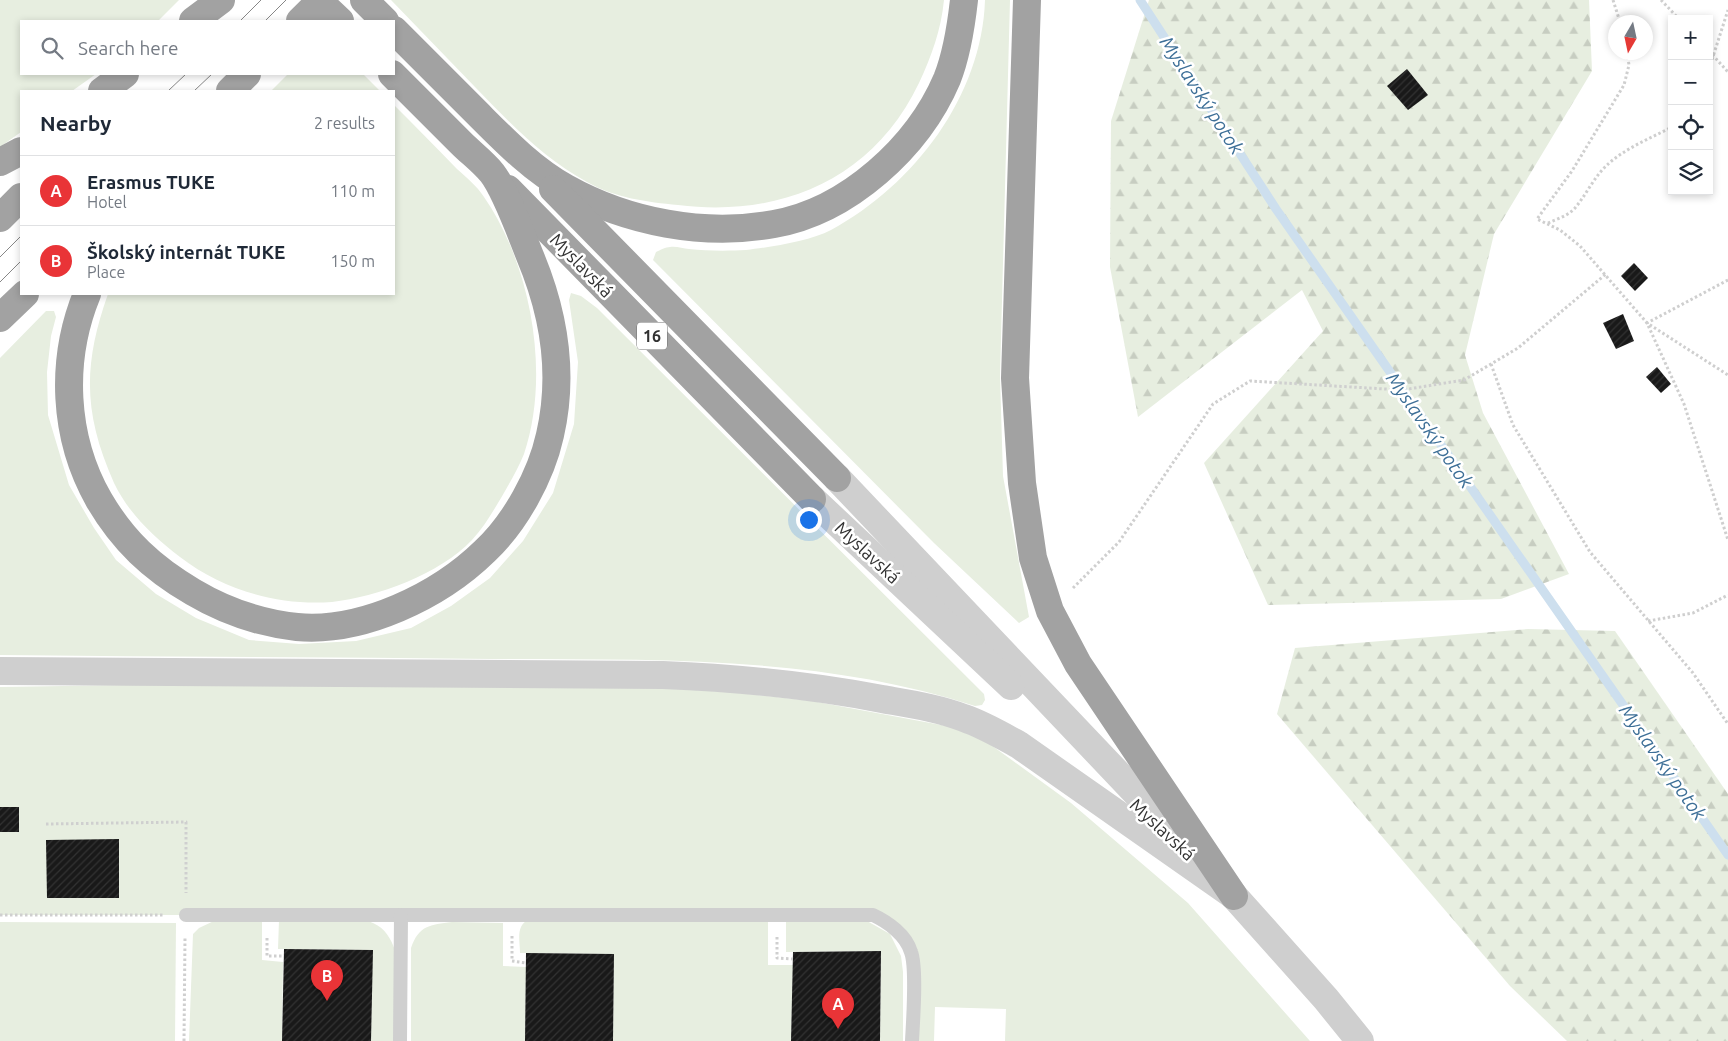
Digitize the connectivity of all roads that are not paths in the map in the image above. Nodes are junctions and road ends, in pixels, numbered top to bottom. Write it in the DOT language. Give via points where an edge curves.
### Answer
graph roads {
  1 [pos="320,0"];
  2 [pos="364,0"];
  3 [pos="964,0"];
  4 [pos="1027,0"];
  5 [pos="220,1"];
  6 [pos="194,20"];
  7 [pos="200,20"];
  8 [pos="301,20"];
  9 [pos="339,20"];
  10 [pos="384,20"];
  11 [pos="395,31"];
  12 [pos="124,75"];
  13 [pos="145,75"];
  14 [pos="246,75"];
  15 [pos="251,75"];
  16 [pos="393,75"];
  17 [pos="103,90"];
  18 [pos="129,90"];
  19 [pos="231,90"];
  20 [pos="238,90"];
  21 [pos="20,152"];
  22 [pos="520,156"];
  23 [pos="0,162"];
  24 [pos="493,174"];
  25 [pos="20,198"];
  26 [pos="0,218"];
  27 [pos="24,295"];
  28 [pos="88,295"];
  29 [pos="0,318"];
  30 [pos="837,478"];
  31 [pos="812,499"];
  32 [pos="0,671"];
  33 [pos="1234,896"];
  34 [pos="186,915"];
  35 [pos="401,915"];
  36 [pos="400,1041"];
  37 [pos="912,1041"];
  38 [pos="1360,1041"];
  1 -- 8 [label="highway, bridge"];
  1 -- 9 [label="highway"];
  2 -- 10 [label="highway"];
  3 -- 22 [label="highway" via="958,43 947,78 928,115 881,169 853,191 817,210 776,224 735,229 660,222 584,197"];
  4 -- 33 [label="highway" via="1018,242 1017,420 1033,558 1050,612 1078,664"];
  5 -- 6 [label="highway"];
  5 -- 7 [label="highway"];
  11 -- 22 [label="highway, 16"];
  12 -- 17 [label="highway"];
  13 -- 18 [label="highway"];
  14 -- 19 [label="highway"];
  15 -- 20 [label="highway"];
  16 -- 24 [label="highway, 16"];
  21 -- 23 [label="highway"];
  22 -- 30 [label="highway, Myslavská / 16"];
  24 -- 28 [label="highway" via="537,271 550,313 556,380 550,437 531,485 486,550 450,580 381,615 327,626 298,627 261,620 205,599 177,583 137,552 117,529 97,496 75,440 68,376 76,326"];
  24 -- 31 [label="highway, Myslavská / 16"];
  25 -- 26 [label="highway"];
  27 -- 29 [label="highway"];
  30 -- 33 [label="street, Myslavská"];
  31 -- 33 [label="street, Myslavská"];
  32 -- 33 [label="street" via="672,675 729,677 853,693 925,707 989,728 1019,745"];
  33 -- 38 [label="street, Myslavská"];
  34 -- 35 [label="lane"];
  35 -- 36 [label="lane"];
  35 -- 37 [label="lane" via="873,915 896,930 912,952"];
}
